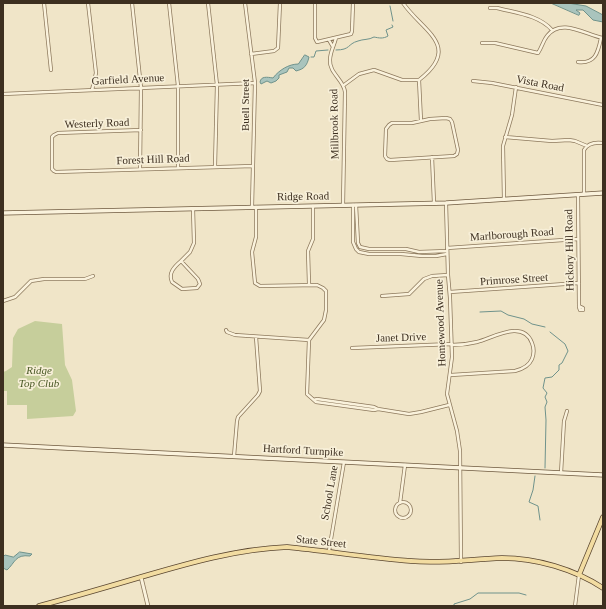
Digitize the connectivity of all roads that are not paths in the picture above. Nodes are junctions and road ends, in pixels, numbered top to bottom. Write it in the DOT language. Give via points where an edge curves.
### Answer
graph roads {
  1 [pos="44,3"];
  2 [pos="88,3"];
  3 [pos="132,3"];
  4 [pos="169,3"];
  5 [pos="208,3"];
  6 [pos="245,3"];
  7 [pos="280,3"];
  8 [pos="315,3"];
  9 [pos="353,3"];
  10 [pos="403,3"];
  11 [pos="490,8"];
  12 [pos="552,30"];
  13 [pos="336,38"];
  14 [pos="602,38"];
  15 [pos="329,40"];
  16 [pos="482,43"];
  17 [pos="332,47"];
  18 [pos="251,54"];
  19 [pos="578,62"];
  20 [pos="51,70"];
  21 [pos="420,80"];
  22 [pos="473,81"];
  23 [pos="255,83"];
  24 [pos="217,85"];
  25 [pos="344,85"];
  26 [pos="178,86"];
  27 [pos="516,87"];
  28 [pos="141,88"];
  29 [pos="92,90"];
  30 [pos="3,94"];
  31 [pos="603,105"];
  32 [pos="420,121"];
  33 [pos="141,130"];
  34 [pos="504,137"];
  35 [pos="603,143"];
  36 [pos="586,146"];
  37 [pos="432,158"];
  38 [pos="216,166"];
  39 [pos="253,166"];
  40 [pos="178,167"];
  41 [pos="140,169"];
  42 [pos="54,171"];
  43 [pos="584,194"];
  44 [pos="603,194"];
  45 [pos="578,195"];
  46 [pos="504,199"];
  47 [pos="446,202"];
  48 [pos="434,203"];
  49 [pos="344,205"];
  50 [pos="355,205"];
  51 [pos="313,206"];
  52 [pos="254,207"];
  53 [pos="193,209"];
  54 [pos="3,213"];
  55 [pos="578,239"];
  56 [pos="359,246"];
  57 [pos="356,249"];
  58 [pos="447,251"];
  59 [pos="181,261"];
  60 [pos="448,275"];
  61 [pos="93,276"];
  62 [pos="309,284"];
  63 [pos="579,284"];
  64 [pos="450,292"];
  65 [pos="382,296"];
  66 [pos="3,301"];
  67 [pos="579,306"];
  68 [pos="226,330"];
  69 [pos="256,337"];
  70 [pos="309,340"];
  71 [pos="452,344"];
  72 [pos="352,348"];
  73 [pos="451,375"];
  74 [pos="449,405"];
  75 [pos="568,411"];
  76 [pos="3,445"];
  77 [pos="234,456"];
  78 [pos="344,462"];
  79 [pos="405,465"];
  80 [pos="461,468"];
  81 [pos="560,472"];
  82 [pos="603,474"];
  83 [pos="400,503"];
  84 [pos="603,517"];
  85 [pos="329,551"];
  86 [pos="461,562"];
  87 [pos="579,575"];
  88 [pos="141,577"];
  89 [pos="603,588"];
  90 [pos="38,606"];
  91 [pos="148,606"];
  92 [pos="576,606"];
  1 -- 20 [label="street"];
  2 -- 29 [label="street" via="96,73"];
  3 -- 28 [label="street"];
  4 -- 26 [label="street"];
  5 -- 24 [label="street"];
  6 -- 18 [label="street, Buell Street"];
  7 -- 18 [label="street" via="278,48 274,51"];
  8 -- 15 [label="street" via="315,38 317,42"];
  9 -- 13 [label="street" via="351,34"];
  10 -- 21 [label="street" via="436,42 436,64"];
  11 -- 12 [label="street" via="540,20"];
  12 -- 14 [label="street" via="571,28"];
  12 -- 16 [label="street" via="538,53 495,43"];
  13 -- 15 [label="street"];
  13 -- 17 [label="street, Millbrook Road"];
  14 -- 19 [label="street" via="593,59 587,63"];
  15 -- 17 [label="street, Millbrook Road"];
  17 -- 25 [label="street, Millbrook Road" via="330,66"];
  18 -- 23 [label="street, Buell Street"];
  21 -- 25 [label="street" via="402,80 374,70 359,74"];
  21 -- 32 [label="street"];
  22 -- 27 [label="street, Vista Road"];
  23 -- 24 [label="street, Garfield Avenue"];
  23 -- 39 [label="street, Buell Street"];
  24 -- 26 [label="street, Garfield Avenue"];
  24 -- 38 [label="street"];
  25 -- 49 [label="street, Millbrook Road"];
  26 -- 28 [label="street, Garfield Avenue"];
  26 -- 40 [label="street"];
  27 -- 31 [label="street, Vista Road"];
  27 -- 34 [label="street" via="512,114"];
  28 -- 29 [label="street, Garfield Avenue"];
  28 -- 33 [label="street"];
  29 -- 30 [label="street, Garfield Avenue"];
  32 -- 37 [label="street" via="446,118 452,122 458,150 456,154"];
  32 -- 37 [label="street" via="389,125 386,128 385,156 390,160"];
  33 -- 41 [label="street"];
  33 -- 42 [label="street, Westerly Road" via="58,133 52,137"];
  34 -- 36 [label="street" via="552,142 569,140"];
  34 -- 46 [label="street"];
  35 -- 36 [label="street"];
  36 -- 43 [label="street" via="583,154"];
  37 -- 48 [label="street"];
  38 -- 39 [label="street, Forest Hill Road"];
  38 -- 40 [label="street, Forest Hill Road"];
  39 -- 52 [label="street, Buell Street"];
  40 -- 41 [label="street, Forest Hill Road"];
  41 -- 42 [label="street, Forest Hill Road"];
  43 -- 44 [label="main road, Ridge Road"];
  43 -- 45 [label="main road, Ridge Road"];
  45 -- 46 [label="main road, Ridge Road"];
  45 -- 55 [label="street, Hickory Hill Road"];
  46 -- 47 [label="main road, Ridge Road"];
  47 -- 48 [label="main road, Ridge Road"];
  47 -- 58 [label="street, Homewood Avenue"];
  48 -- 50 [label="main road, Ridge Road"];
  49 -- 50 [label="main road, Ridge Road"];
  49 -- 51 [label="main road, Ridge Road"];
  50 -- 56 [label="street"];
  50 -- 57 [label="street" via="353,242"];
  51 -- 52 [label="main road, Ridge Road"];
  51 -- 62 [label="street" via="313,239 308,251"];
  52 -- 53 [label="main road, Ridge Road"];
  52 -- 62 [label="street, Buell Street" via="256,237 252,252 255,283 260,286"];
  53 -- 54 [label="main road, Ridge Road"];
  53 -- 59 [label="street" via="194,243 190,252"];
  55 -- 58 [label="street, Marlborough Road"];
  55 -- 63 [label="street, Hickory Hill Road"];
  56 -- 57 [label="street"];
  56 -- 58 [label="street, Marlborough Road" via="419,252"];
  57 -- 58 [label="street, Marlborough Road" via="369,254 417,256 433,256"];
  58 -- 60 [label="street, Homewood Avenue"];
  59 -- 59 [label="street" via="199,280 197,288 182,289 172,282 172,271"];
  60 -- 64 [label="street, Homewood Avenue"];
  60 -- 65 [label="street" via="424,279 409,294"];
  61 -- 66 [label="street" via="85,279 31,281 15,297"];
  62 -- 70 [label="street" via="325,289 326,310 324,320"];
  63 -- 64 [label="street, Primrose Street"];
  63 -- 67 [label="street, Hickory Hill Road"];
  64 -- 71 [label="street, Homewood Avenue"];
  68 -- 69 [label="street" via="235,335"];
  69 -- 70 [label="street"];
  69 -- 77 [label="street" via="260,391 238,417"];
  70 -- 74 [label="street" via="306,390 314,400 415,413"];
  71 -- 72 [label="street, Janet Drive"];
  71 -- 73 [label="street, Homewood Avenue"];
  71 -- 73 [label="street, Janet Drive" via="477,342 513,331 526,335 531,340 534,351 530,363 516,371"];
  73 -- 74 [label="street, Homewood Avenue" via="448,389"];
  74 -- 80 [label="street, Homewood Avenue" via="459,440"];
  75 -- 81 [label="street" via="564,421"];
  76 -- 77 [label="main road, Hartford Turnpike"];
  77 -- 78 [label="main road, Hartford Turnpike"];
  78 -- 79 [label="main road, Hartford Turnpike"];
  78 -- 85 [label="street, School Lane"];
  79 -- 80 [label="main road, Hartford Turnpike"];
  79 -- 83 [label="street"];
  80 -- 81 [label="main road, Hartford Turnpike"];
  80 -- 86 [label="street, Homewood Avenue"];
  81 -- 82 [label="main road, Hartford Turnpike"];
  83 -- 83 [label="street" via="395,508 395,513 406,518 410,514 410,506"];
  84 -- 87 [label="main road"];
  85 -- 86 [label="main road, State Street" via="410,561"];
  85 -- 88 [label="main road, State Street" via="272,548 206,558"];
  86 -- 87 [label="main road, State Street" via="516,559 544,564"];
  87 -- 89 [label="main road, State Street"];
  87 -- 92 [label="street"];
  88 -- 90 [label="main road, State Street"];
  88 -- 91 [label="street"];
}
